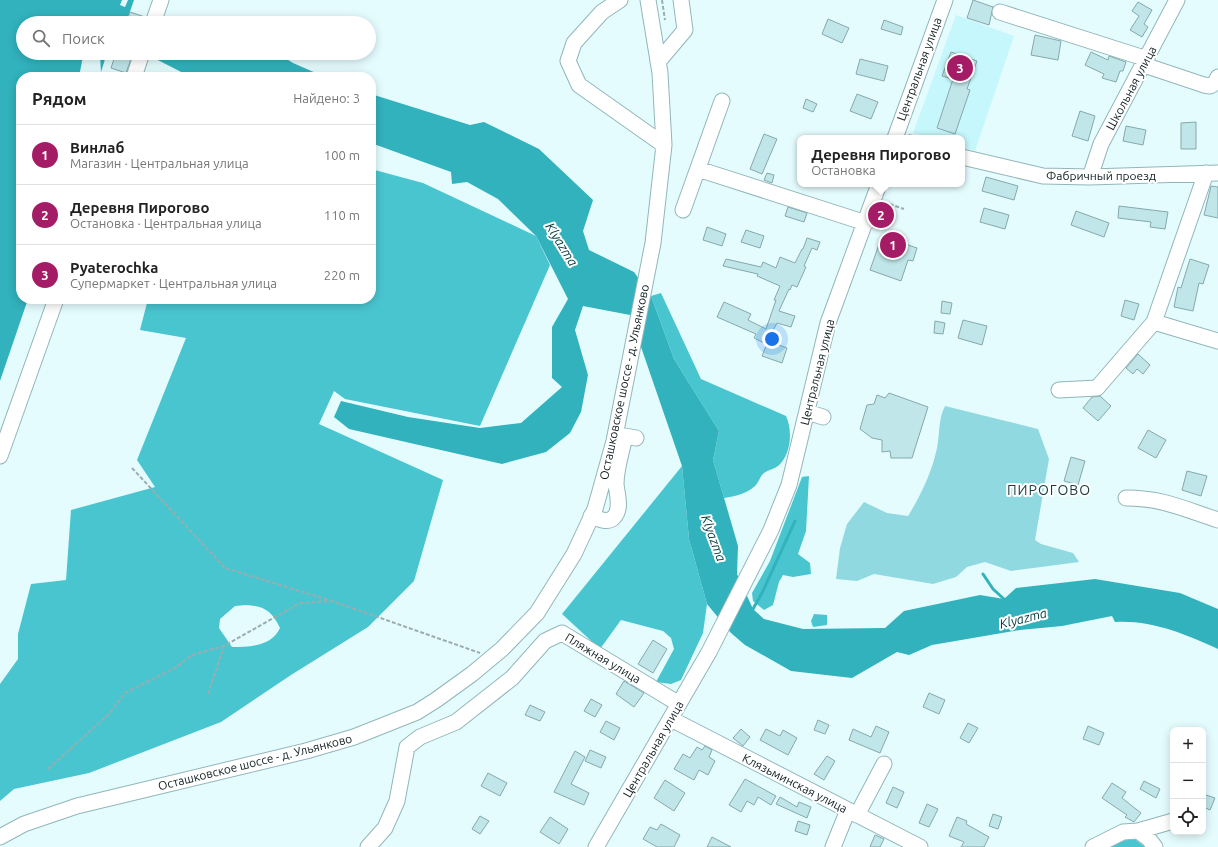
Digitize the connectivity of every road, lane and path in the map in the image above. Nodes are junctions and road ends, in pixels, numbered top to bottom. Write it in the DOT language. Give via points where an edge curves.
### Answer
graph roads {
  1 [pos="161,0"];
  2 [pos="620,0"];
  3 [pos="648,0"];
  4 [pos="681,0"];
  5 [pos="944,0"];
  6 [pos="1177,0"];
  7 [pos="1000,12"];
  8 [pos="155,16"];
  9 [pos="140,60"];
  10 [pos="658,62"];
  11 [pos="1146,62"];
  12 [pos="136,72"];
  13 [pos="1218,77"];
  14 [pos="722,101"];
  15 [pos="896,135"];
  16 [pos="664,145"];
  17 [pos="965,158"];
  18 [pos="698,170"];
  19 [pos="1212,173"];
  20 [pos="1090,177"];
  21 [pos="878,187"];
  22 [pos="884,202"];
  23 [pos="904,209"];
  24 [pos="683,210"];
  25 [pos="866,223"];
  26 [pos="54,304"];
  27 [pos="1154,322"];
  28 [pos="1218,341"];
  29 [pos="1059,390"];
  30 [pos="807,412"];
  31 [pos="823,417"];
  32 [pos="636,438"];
  33 [pos="0,456"];
  34 [pos="132,468"];
  35 [pos="1126,498"];
  36 [pos="591,516"];
  37 [pos="1218,520"];
  38 [pos="332,601"];
  39 [pos="224,646"];
  40 [pos="486,652"];
  41 [pos="474,657"];
  42 [pos="208,694"];
  43 [pos="679,704"];
  44 [pos="672,718"];
  45 [pos="884,764"];
  46 [pos="48,769"];
  47 [pos="852,813"];
  48 [pos="1170,822"];
  49 [pos="1138,831"];
  50 [pos="0,837"];
  51 [pos="368,847"];
  52 [pos="596,847"];
  53 [pos="833,847"];
  54 [pos="920,847"];
  55 [pos="1093,847"];
  56 [pos="1155,847"];
  1 -- 8 [label="street"];
  2 -- 16 [label="street" via="602,12 574,43 568,61 579,85"];
  3 -- 10 [label="street, Осташковское шоссе - д. Ульянково"];
  4 -- 10 [label="street" via="685,30"];
  5 -- 15 [label="street, Центральная улица"];
  6 -- 11 [label="street, Школьная улица"];
  7 -- 11 [label="street"];
  9 -- 12 [label="street"];
  10 -- 16 [label="street, Осташковское шоссе - д. Ульянково"];
  11 -- 13 [label="street" via="1204,85 1210,86"];
  11 -- 20 [label="street, Школьная улица" via="1101,144"];
  14 -- 18 [label="street"];
  16 -- 36 [label="street, Осташковское шоссе - д. Ульянково" via="653,243 614,441"];
  17 -- 20 [label="street, Фабричный проезд" via="1043,176"];
  18 -- 24 [label="street"];
  18 -- 25 [label="street"];
  19 -- 20 [label="street, Фабричный проезд"];
  19 -- 27 [label="street"];
  21 -- 25 [label="street, Центральная улица"];
  22 -- 23 [label="path"];
  25 -- 30 [label="street, Центральная улица" via="828,324"];
  26 -- 33 [label="street"];
  27 -- 28 [label="street"];
  27 -- 29 [label="street" via="1098,388"];
  30 -- 31 [label="street"];
  30 -- 43 [label="street, Центральная улица" via="789,485 771,530 709,652"];
  32 -- 36 [label="street" via="625,436 617,476 617,514 613,519 605,521"];
  34 -- 38 [label="path" via="225,568"];
  35 -- 37 [label="street" via="1167,502"];
  36 -- 40 [label="street, Осташковское шоссе - д. Ульянково" via="574,554 537,613"];
  38 -- 39 [label="path" via="300,603"];
  38 -- 40 [label="path"];
  39 -- 42 [label="path"];
  39 -- 46 [label="path" via="192,655 175,668 125,693 109,714"];
  40 -- 41 [label="path"];
  40 -- 50 [label="street, Осташковское шоссе - д. Ульянково" via="436,700 416,712 354,737 77,806 24,824"];
  43 -- 44 [label="street, Центральная улица"];
  43 -- 51 [label="street, Пляжная улица" via="562,633 545,641 512,678 456,722 420,737 407,747 397,801 385,828"];
  44 -- 47 [label="street, Клязьминская улица"];
  44 -- 52 [label="street, Центральная улица"];
  45 -- 47 [label="street"];
  47 -- 53 [label="street"];
  47 -- 54 [label="street, Клязьминская улица"];
  48 -- 49 [label="street"];
  49 -- 55 [label="street" via="1123,832"];
  49 -- 56 [label="street"];
}
